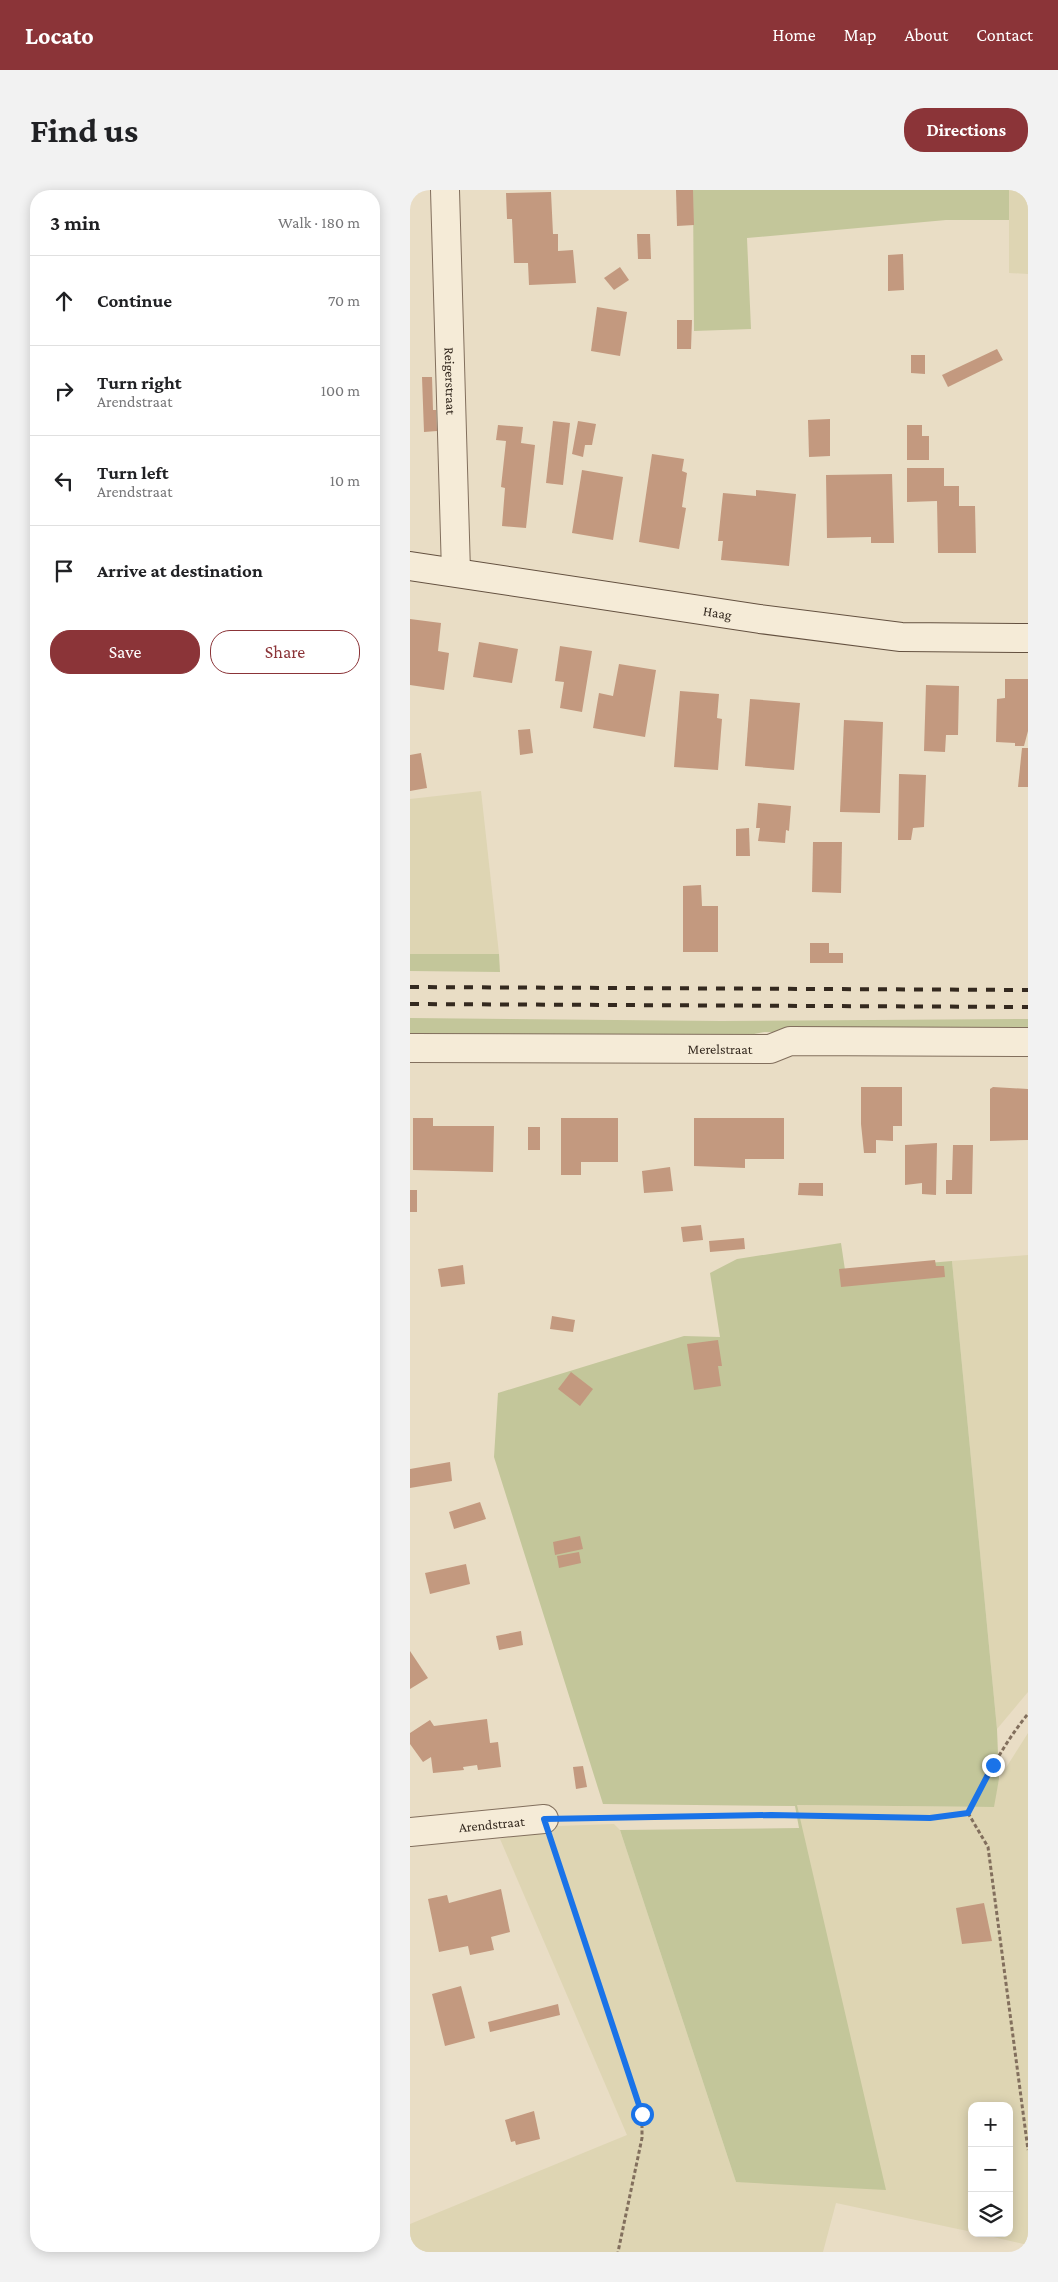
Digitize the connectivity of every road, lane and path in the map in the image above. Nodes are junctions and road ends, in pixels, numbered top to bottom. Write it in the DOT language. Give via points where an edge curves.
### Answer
graph roads {
  1 [pos="445,190"];
  2 [pos="410,566"];
  3 [pos="456,572"];
  4 [pos="1028,638"];
  5 [pos="1028,1042"];
  6 [pos="410,1048"];
  7 [pos="1028,1714"];
  8 [pos="968,1813"];
  9 [pos="544,1819"];
  10 [pos="410,1832"];
  11 [pos="1028,2150"];
  12 [pos="618,2252"];
  1 -- 3 [label="street, Reigerstraat"];
  2 -- 3 [label="street, Haag"];
  3 -- 4 [label="street, Haag" via="760,619 901,637"];
  5 -- 6 [label="street, Merelstraat" via="790,1041 770,1049"];
  7 -- 8 [label="path" via="997,1758"];
  8 -- 9 [label="path, Arendstraat" via="930,1818 771,1815"];
  8 -- 11 [label="path" via="988,1847"];
  9 -- 10 [label="street, Arendstraat"];
  9 -- 12 [label="path" via="642,2114 642,2138"];
}
